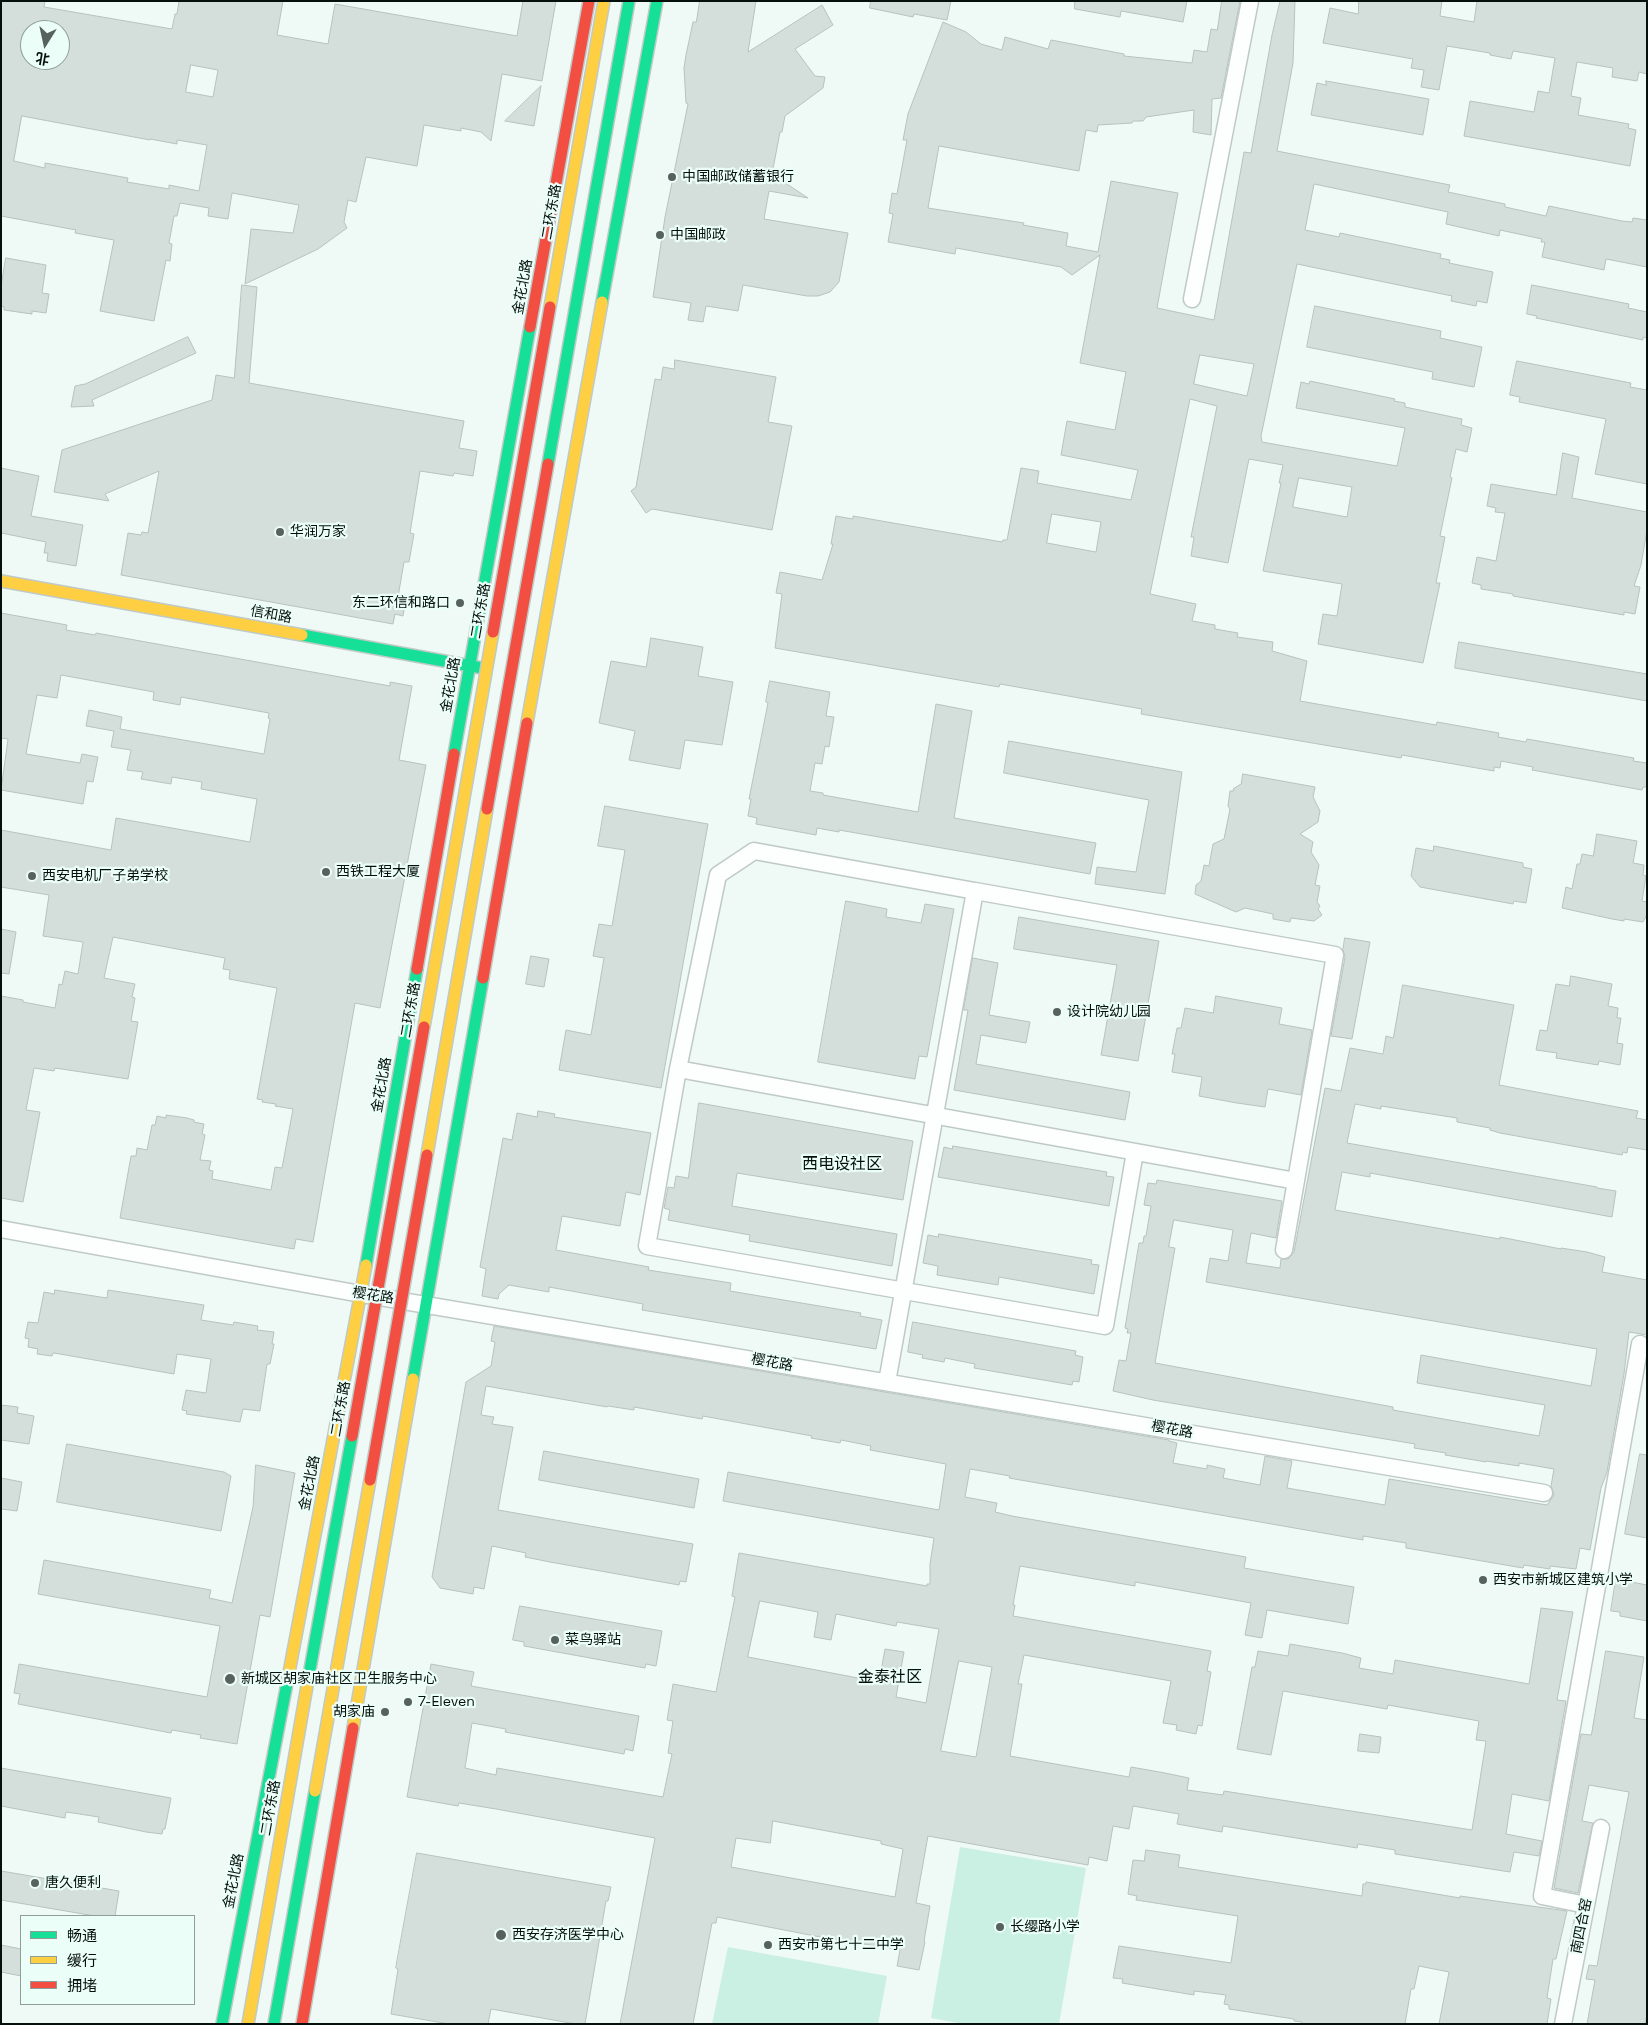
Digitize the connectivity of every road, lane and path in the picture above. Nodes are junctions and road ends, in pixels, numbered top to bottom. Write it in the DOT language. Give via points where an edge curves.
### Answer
graph roads {
  1 [pos="589,1"];
  2 [pos="604,1"];
  3 [pos="629,1"];
  4 [pos="657,1"];
  5 [pos="1250,1"];
  6 [pos="1192,299"];
  7 [pos="1,581"];
  8 [pos="469,666"];
  9 [pos="535,677"];
  10 [pos="975,891"];
  11 [pos="678,1069"];
  12 [pos="935,1115"];
  13 [pos="1135,1152"];
  14 [pos="1296,1181"];
  15 [pos="1,1229"];
  16 [pos="1284,1250"];
  17 [pos="904,1291"];
  18 [pos="361,1294"];
  19 [pos="426,1305"];
  20 [pos="1640,1344"];
  21 [pos="887,1382"];
  22 [pos="1544,1493"];
  23 [pos="377,1590"];
  24 [pos="380,1635"];
  25 [pos="351,1810"];
  26 [pos="1601,1828"];
  27 [pos="332,1848"];
  28 [pos="1586,1905"];
  29 [pos="222,2024"];
  30 [pos="248,2024"];
  31 [pos="274,2024"];
  32 [pos="302,2024"];
  33 [pos="1563,2024"];
  1 -- 8 [label="main road, 金花北路"];
  2 -- 30 [label="main road, 二环东路, bridge"];
  3 -- 31 [label="main road, bridge"];
  4 -- 9 [label="main road"];
  5 -- 6 [label="street"];
  7 -- 8 [label="main road, 信和路"];
  8 -- 9 [label="main road, 信和路"];
  8 -- 18 [label="main road, 金花北路"];
  9 -- 19 [label="main road"];
  10 -- 11 [label="street" via="754,851 718,875"];
  10 -- 12 [label="street"];
  10 -- 14 [label="street" via="1334,955"];
  11 -- 12 [label="street"];
  11 -- 17 [label="street" via="647,1246"];
  12 -- 13 [label="street"];
  12 -- 17 [label="street"];
  13 -- 14 [label="street"];
  13 -- 17 [label="street" via="1105,1326"];
  14 -- 16 [label="street"];
  15 -- 18 [label="street, 樱花路"];
  17 -- 21 [label="street"];
  18 -- 19 [label="street, 樱花路"];
  18 -- 29 [label="main road, 金花北路"];
  19 -- 21 [label="street, 樱花路"];
  19 -- 23 [label="main road"];
  20 -- 28 [label="street" via="1542,1896"];
  21 -- 22 [label="street, 樱花路"];
  23 -- 24 [label="main road" via="376,1613"];
  23 -- 27 [label="main road"];
  25 -- 27 [label="main road" via="338,1829"];
  26 -- 28 [label="street, 南四合窑"];
  27 -- 32 [label="main road"];
  28 -- 33 [label="street, 南四合窑"];
}
